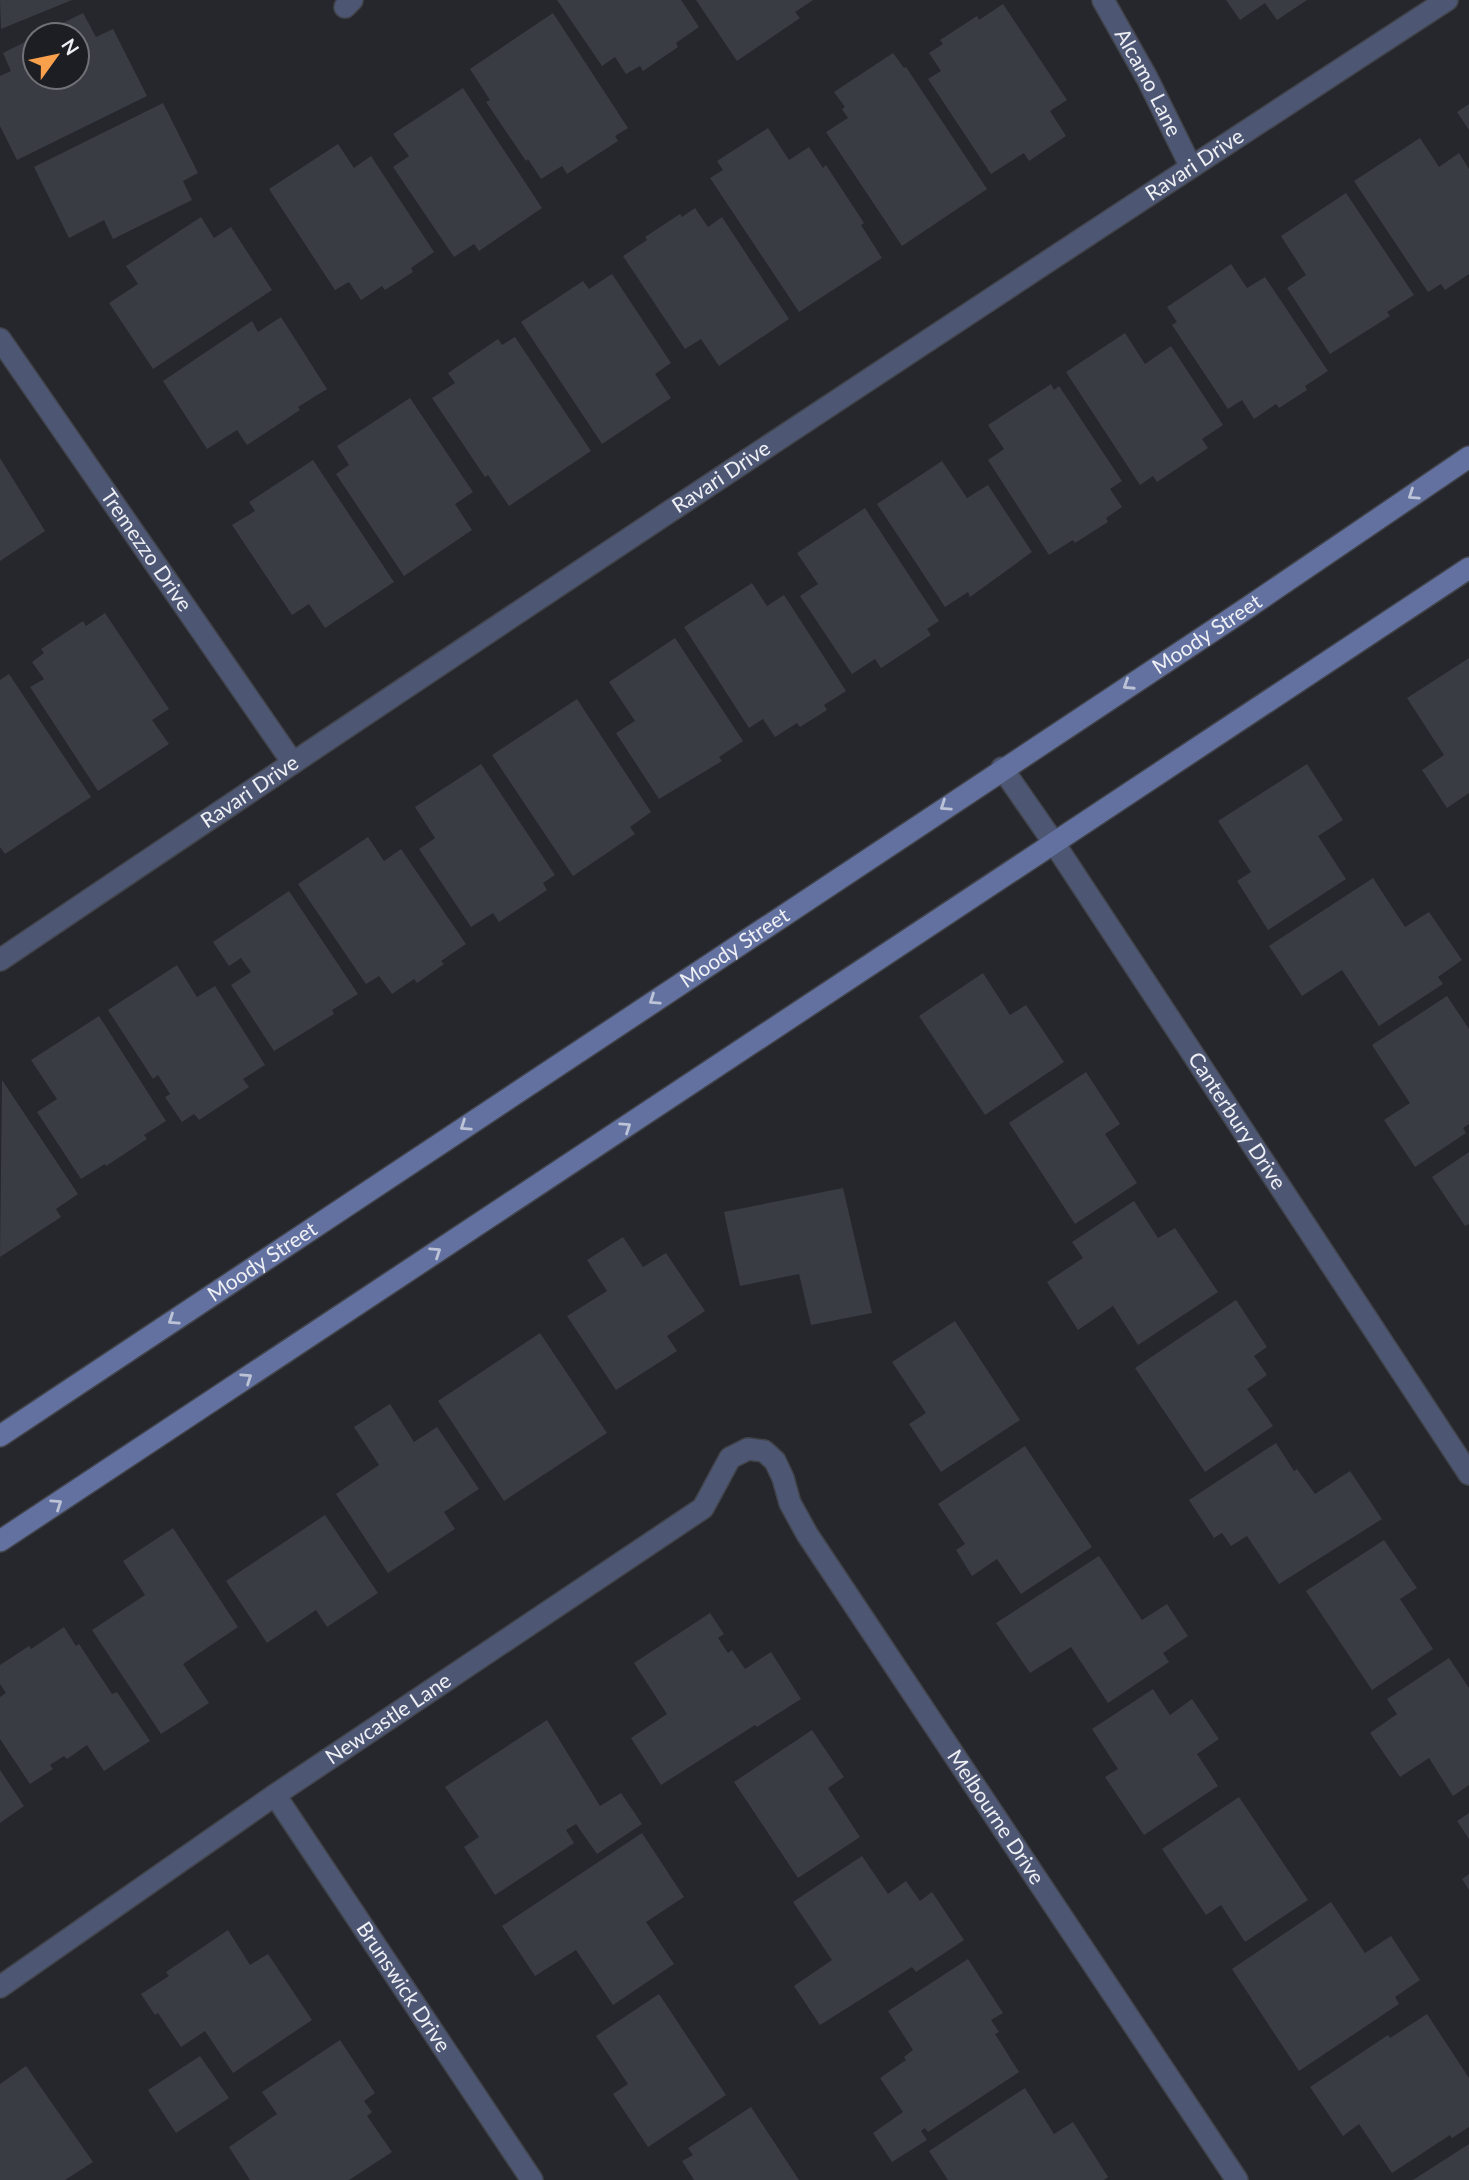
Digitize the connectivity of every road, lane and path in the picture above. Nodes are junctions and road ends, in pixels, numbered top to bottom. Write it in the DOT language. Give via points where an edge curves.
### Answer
graph roads {
  1 [pos="1103,0"];
  2 [pos="1447,0"];
  3 [pos="1191,167"];
  4 [pos="0,339"];
  5 [pos="1469,457"];
  6 [pos="1469,568"];
  7 [pos="293,763"];
  8 [pos="1002,768"];
  9 [pos="1054,843"];
  10 [pos="0,960"];
  11 [pos="0,1436"];
  12 [pos="764,1451"];
  13 [pos="1469,1474"];
  14 [pos="0,1541"];
  15 [pos="275,1795"];
  16 [pos="0,1987"];
  17 [pos="532,2180"];
  18 [pos="1237,2180"];
  1 -- 3 [label="street, Alcamo Lane"];
  2 -- 3 [label="street, Ravari Drive"];
  3 -- 7 [label="street, Ravari Drive"];
  4 -- 7 [label="street, Tremezzo Drive"];
  5 -- 8 [label="main road, Moody Street, one-way"];
  6 -- 9 [label="main road"];
  7 -- 10 [label="street, Ravari Drive"];
  8 -- 9 [label="street, Canterbury Drive"];
  8 -- 11 [label="main road, Moody Street, one-way"];
  9 -- 13 [label="street, Canterbury Drive"];
  14 -- 9 [label="main road, one-way"];
  12 -- 15 [label="street, Newcastle Lane" via="748,1449 730,1458 703,1508"];
  12 -- 18 [label="street, Melbourne Drive" via="775,1461 807,1534"];
  15 -- 16 [label="street, Newcastle Lane"];
  15 -- 17 [label="street, Brunswick Drive"];
}
